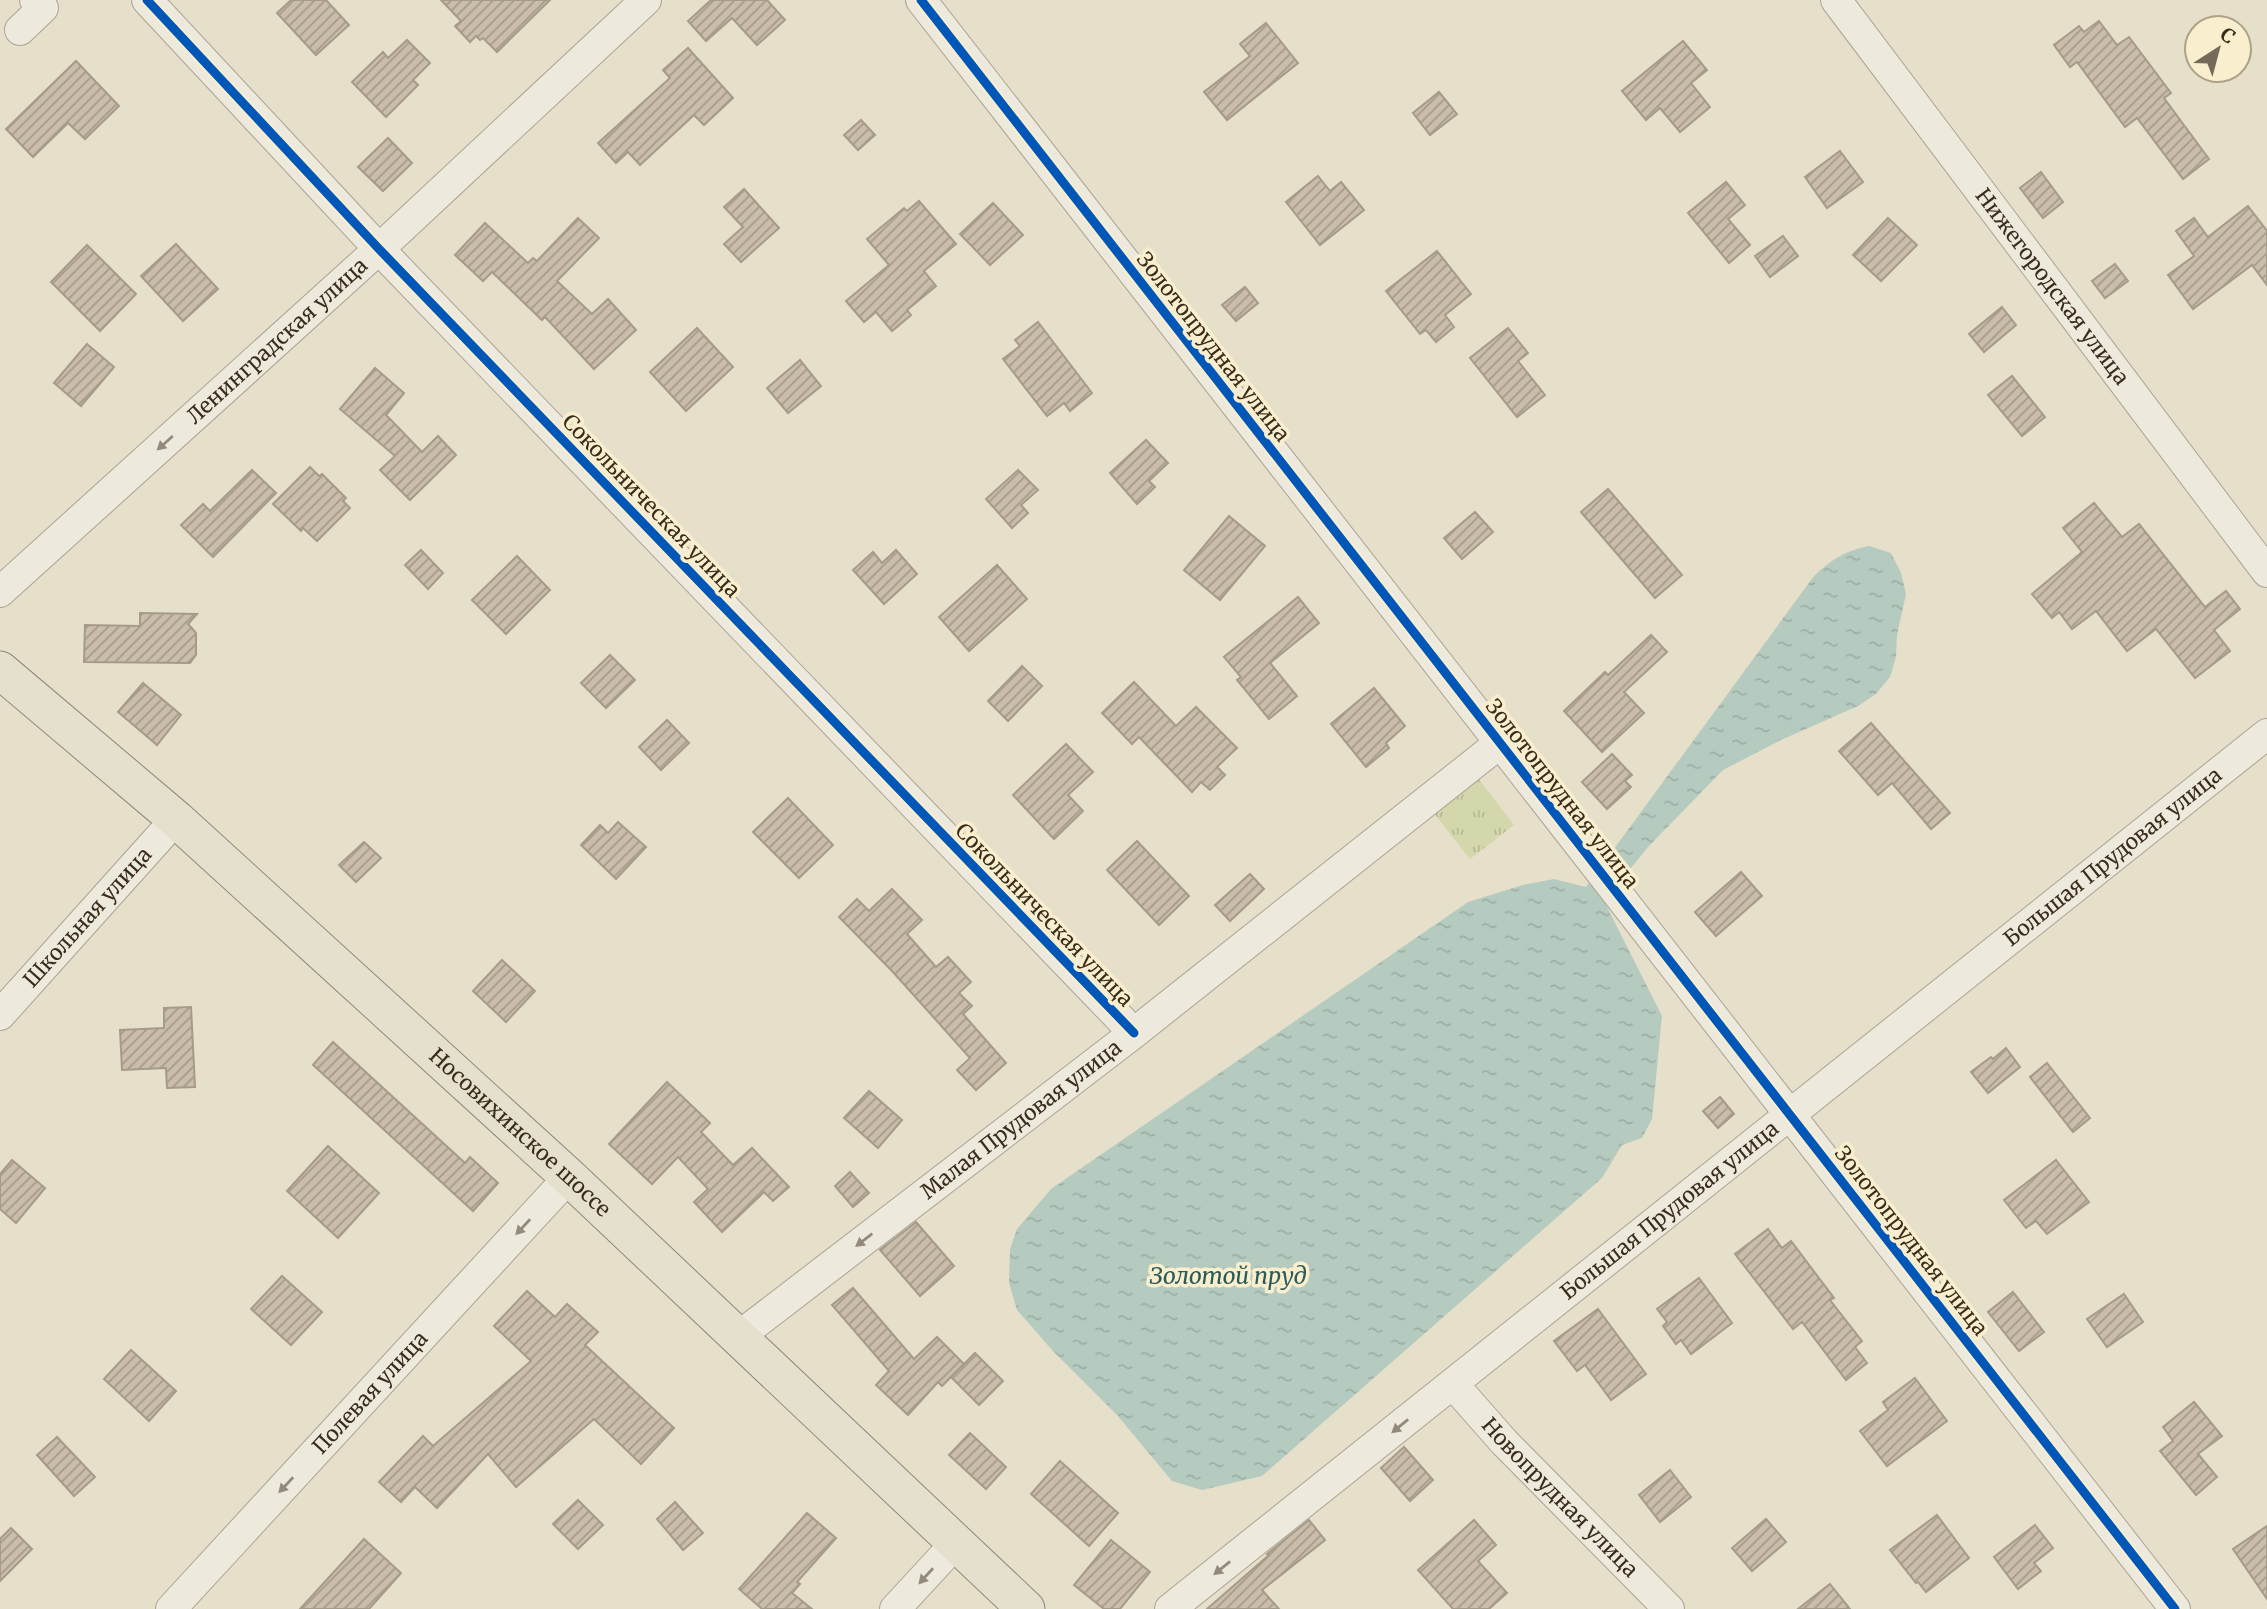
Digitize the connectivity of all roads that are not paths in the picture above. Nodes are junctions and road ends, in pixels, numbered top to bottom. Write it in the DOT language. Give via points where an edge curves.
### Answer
graph roads {
  1 [pos="36,0"];
  2 [pos="147,0"];
  3 [pos="646,0"];
  4 [pos="921,0"];
  5 [pos="1836,0"];
  6 [pos="20,30"];
  7 [pos="379,249"];
  8 [pos="2267,572"];
  9 [pos="0,592"];
  10 [pos="0,670"];
  11 [pos="2267,734"];
  12 [pos="1500,743"];
  13 [pos="176,819"];
  14 [pos="0,1015"];
  15 [pos="1133,1033"];
  16 [pos="1790,1115"];
  17 [pos="569,1177"];
  18 [pos="738,1337"];
  19 [pos="1453,1384"];
  20 [pos="956,1543"];
  21 [pos="171,1609"];
  22 [pos="895,1609"];
  23 [pos="1026,1609"];
  24 [pos="1170,1609"];
  25 [pos="1669,1609"];
  26 [pos="2175,1609"];
  1 -- 6 [label="street" via="43,8"];
  2 -- 7 [label="street, Сокольническая улица"];
  3 -- 7 [label="street, Ленинградская улица"];
  4 -- 12 [label="street, Золотопрудная улица"];
  5 -- 8 [label="street, Нижегородская улица"];
  7 -- 9 [label="street, Ленинградская улица, one-way"];
  7 -- 15 [label="street, Сокольническая улица"];
  10 -- 13 [label="main road, Носовихинское шоссе"];
  11 -- 16 [label="street, Большая Прудовая улица"];
  12 -- 15 [label="street, Малая Прудовая улица"];
  12 -- 16 [label="street, Золотопрудная улица"];
  13 -- 14 [label="street, Школьная улица"];
  13 -- 17 [label="main road, Носовихинское шоссе"];
  15 -- 18 [label="street, Малая Прудовая улица, one-way"];
  16 -- 19 [label="street, Большая Прудовая улица"];
  16 -- 26 [label="street, Золотопрудная улица"];
  17 -- 18 [label="main road, Носовихинское шоссе"];
  17 -- 21 [label="street, Полевая улица, one-way"];
  18 -- 20 [label="main road, Носовихинское шоссе"];
  19 -- 24 [label="street, Большая Прудовая улица, one-way"];
  19 -- 25 [label="street, Новопрудная улица"];
  20 -- 22 [label="street, one-way"];
  20 -- 23 [label="main road, Носовихинское шоссе"];
}
